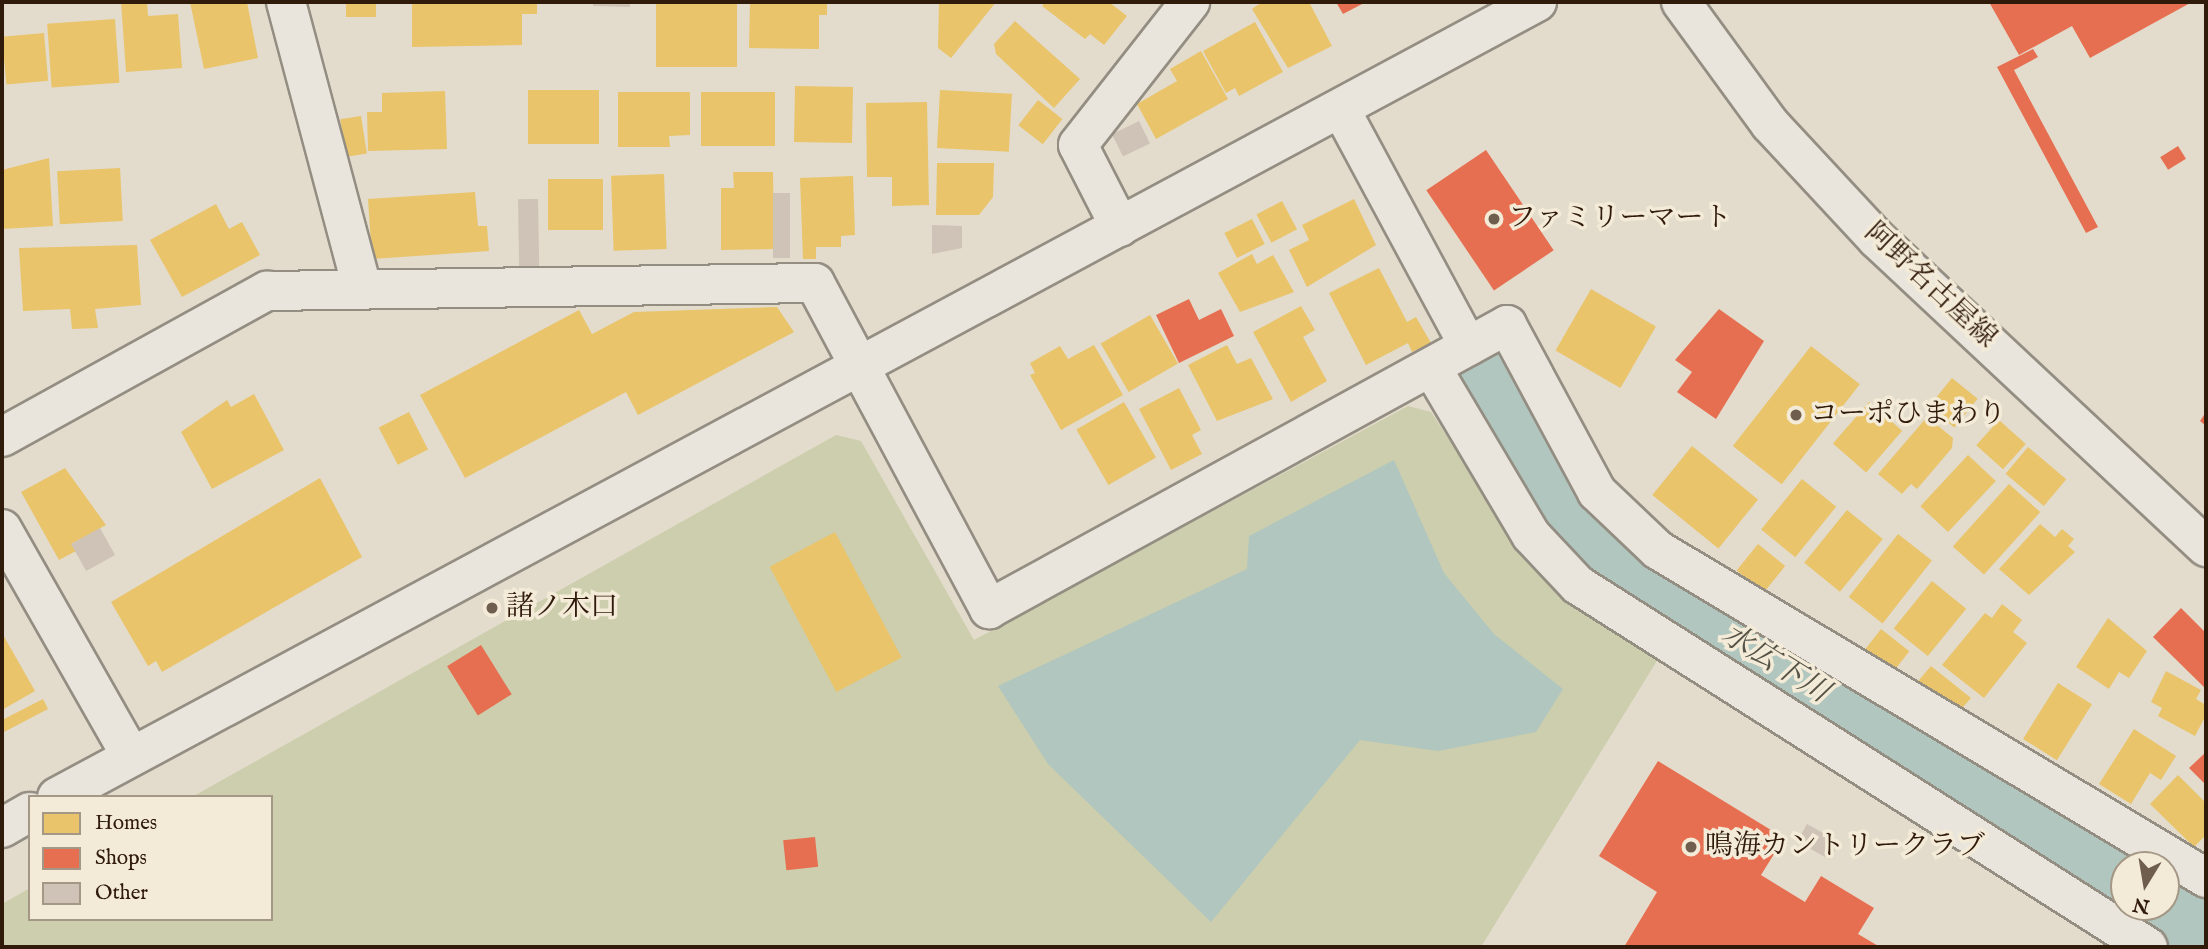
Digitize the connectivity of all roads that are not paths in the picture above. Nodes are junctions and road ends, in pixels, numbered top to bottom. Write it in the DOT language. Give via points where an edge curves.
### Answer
graph roads {
  1 [pos="285,2"];
  2 [pos="1191,2"];
  3 [pos="1537,2"];
  4 [pos="1681,2"];
  5 [pos="1341,110"];
  6 [pos="1120,227"];
  7 [pos="362,288"];
  8 [pos="1468,346"];
  9 [pos="855,368"];
  10 [pos="1433,370"];
  11 [pos="2,437"];
  12 [pos="2,528"];
  13 [pos="2206,547"];
  14 [pos="12,569"];
  15 [pos="131,756"];
  16 [pos="61,795"];
  17 [pos="28,813"];
  18 [pos="2,828"];
  19 [pos="2206,878"];
  20 [pos="2148,947"];
  1 -- 7 [label="street"];
  2 -- 6 [label="street" via="1078,145"];
  3 -- 5 [label="street"];
  4 -- 13 [label="street, 阿野名古屋線" via="1770,124 1877,239"];
  5 -- 6 [label="street"];
  5 -- 8 [label="street"];
  6 -- 9 [label="street"];
  7 -- 9 [label="street" via="815,283"];
  7 -- 11 [label="street" via="267,291"];
  8 -- 10 [label="street"];
  8 -- 19 [label="street" via="1507,325 1597,492 1658,550"];
  9 -- 10 [label="street" via="989,609"];
  9 -- 15 [label="street"];
  10 -- 20 [label="street" via="1513,508 1549,559 1578,585"];
  12 -- 14 [label="street"];
  14 -- 15 [label="street"];
  15 -- 16 [label="street"];
  17 -- 18 [label="street"];
}
